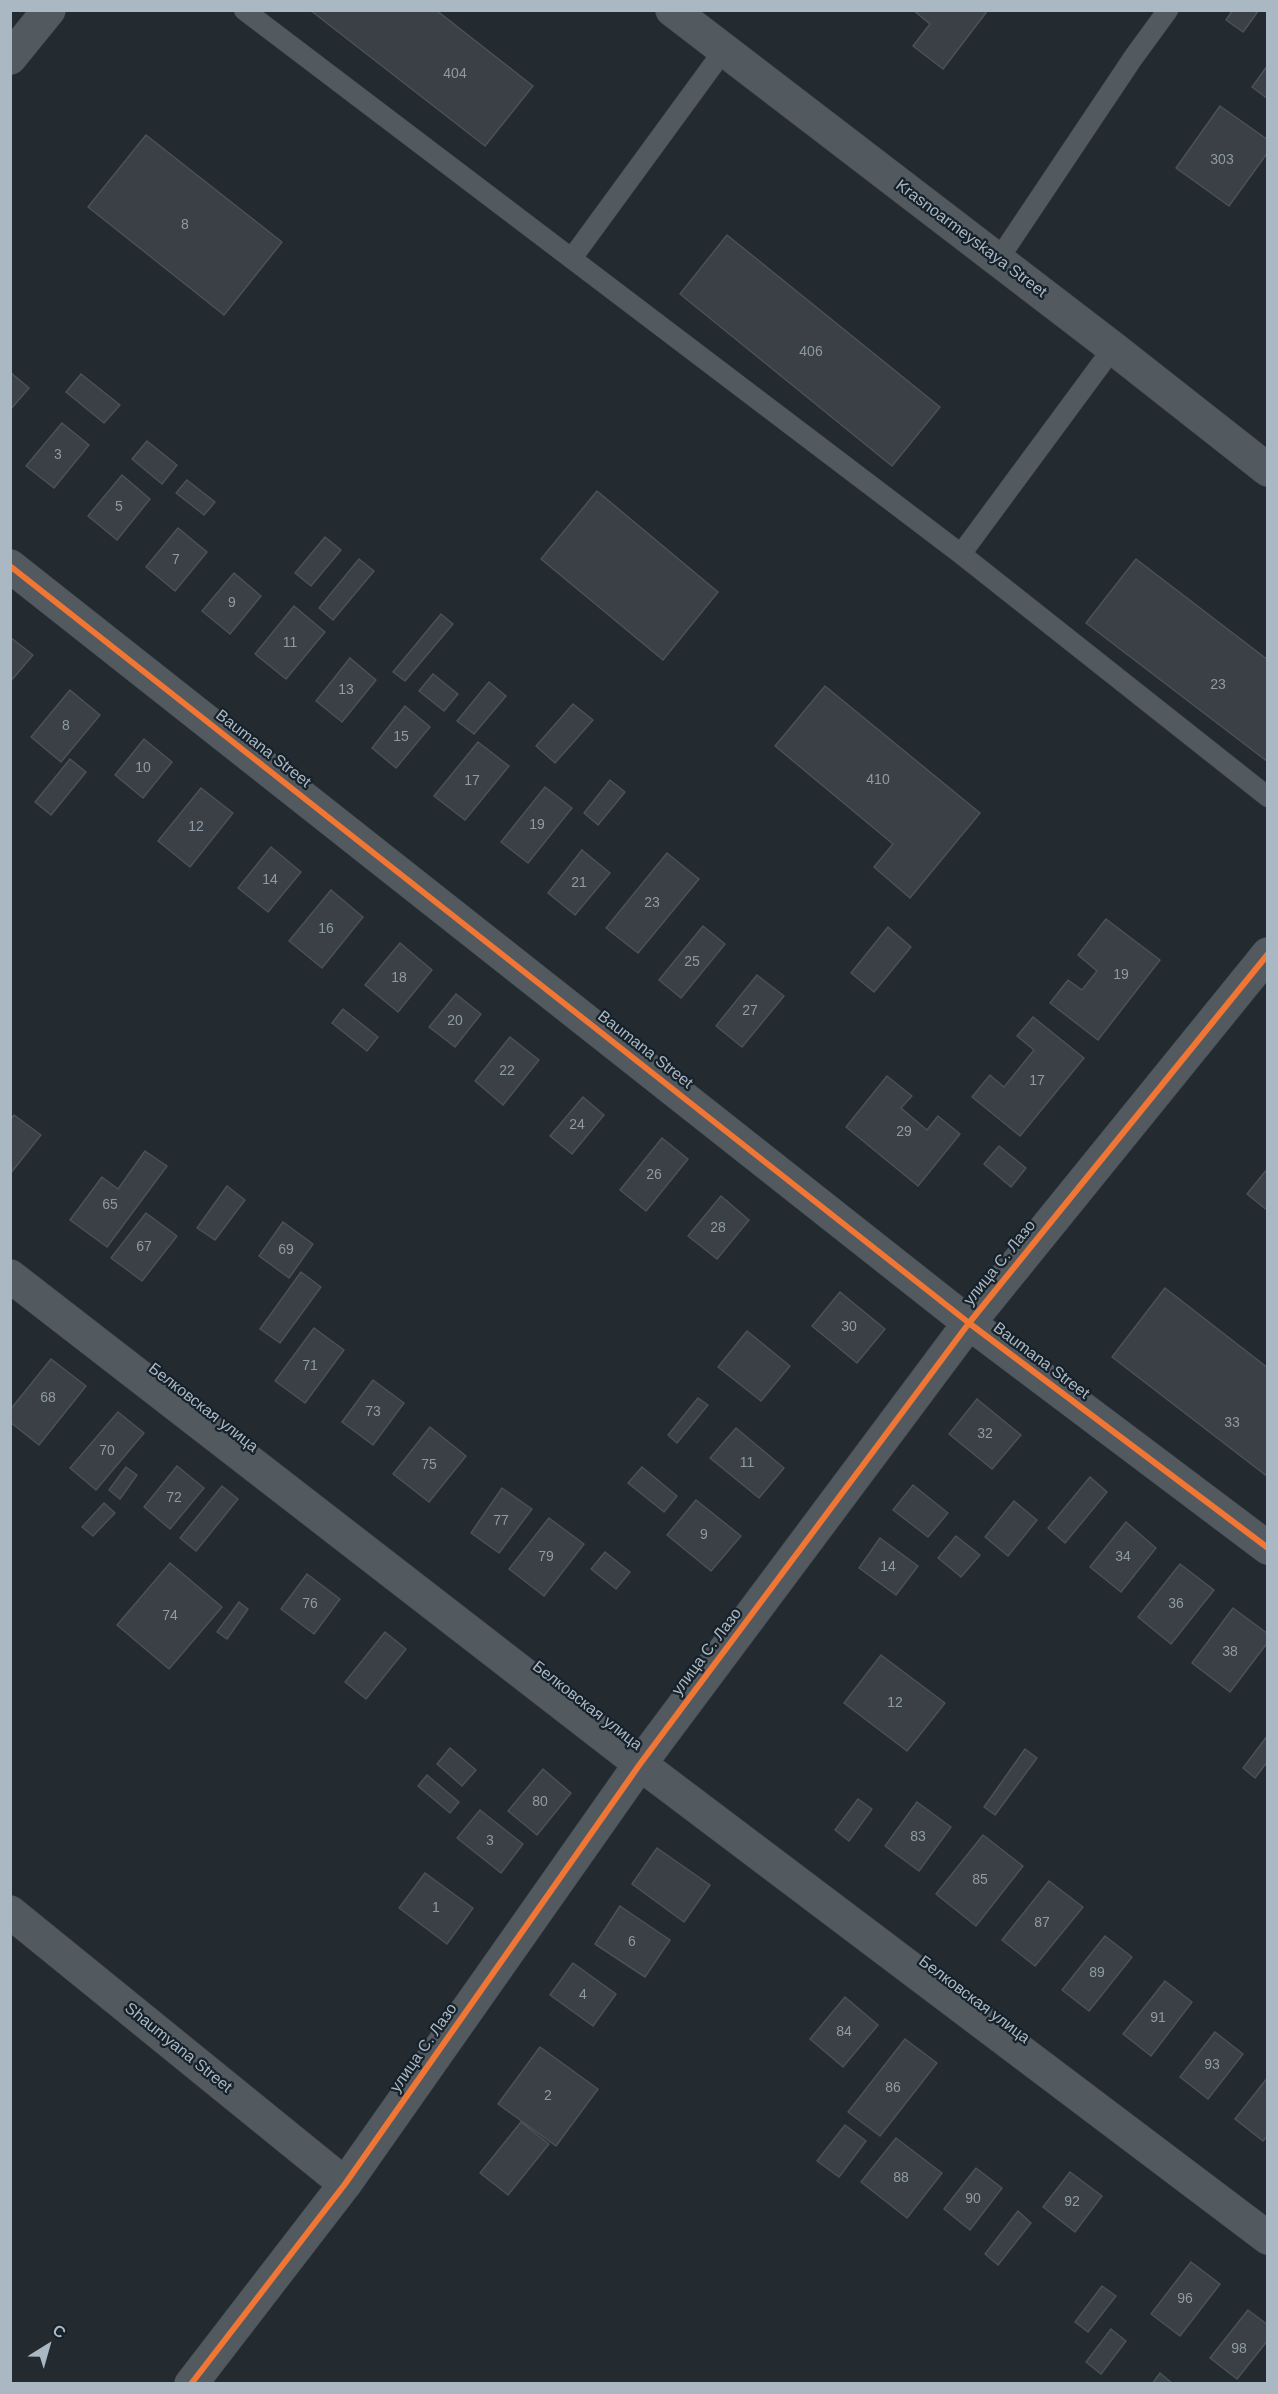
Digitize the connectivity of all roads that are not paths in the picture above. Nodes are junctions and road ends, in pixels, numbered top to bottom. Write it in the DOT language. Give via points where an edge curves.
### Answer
graph roads {
  1 [pos="49,10"];
  2 [pos="244,10"];
  3 [pos="672,10"];
  4 [pos="1168,10"];
  5 [pos="724,50"];
  6 [pos="10,58"];
  7 [pos="572,258"];
  8 [pos="999,260"];
  9 [pos="1113,348"];
  10 [pos="1268,470"];
  11 [pos="961,554"];
  12 [pos="10,567"];
  13 [pos="1268,797"];
  14 [pos="1268,954"];
  15 [pos="10,1276"];
  16 [pos="969,1323"];
  17 [pos="1268,1548"];
  18 [pos="640,1764"];
  19 [pos="10,1912"];
  20 [pos="345,2184"];
  21 [pos="1268,2238"];
  22 [pos="191,2384"];
  1 -- 6 [label="street"];
  2 -- 7 [label="lane"];
  3 -- 5 [label="street, Krasnoarmeyskaya Street"];
  4 -- 8 [label="lane"];
  5 -- 7 [label="lane"];
  5 -- 8 [label="street, Krasnoarmeyskaya Street"];
  7 -- 11 [label="lane"];
  8 -- 9 [label="street, Krasnoarmeyskaya Street"];
  9 -- 10 [label="street, Krasnoarmeyskaya Street"];
  9 -- 11 [label="lane"];
  11 -- 13 [label="lane"];
  12 -- 16 [label="street, Baumana Street"];
  14 -- 16 [label="street, улица С. Лазо"];
  15 -- 18 [label="street, Белковская улица"];
  16 -- 17 [label="street, Baumana Street"];
  16 -- 18 [label="street, улица С. Лазо"];
  18 -- 20 [label="street, улица С. Лазо"];
  18 -- 21 [label="street, Белковская улица"];
  19 -- 20 [label="street, Shaumyana Street"];
  20 -- 22 [label="street, улица С. Лазо"];
}
